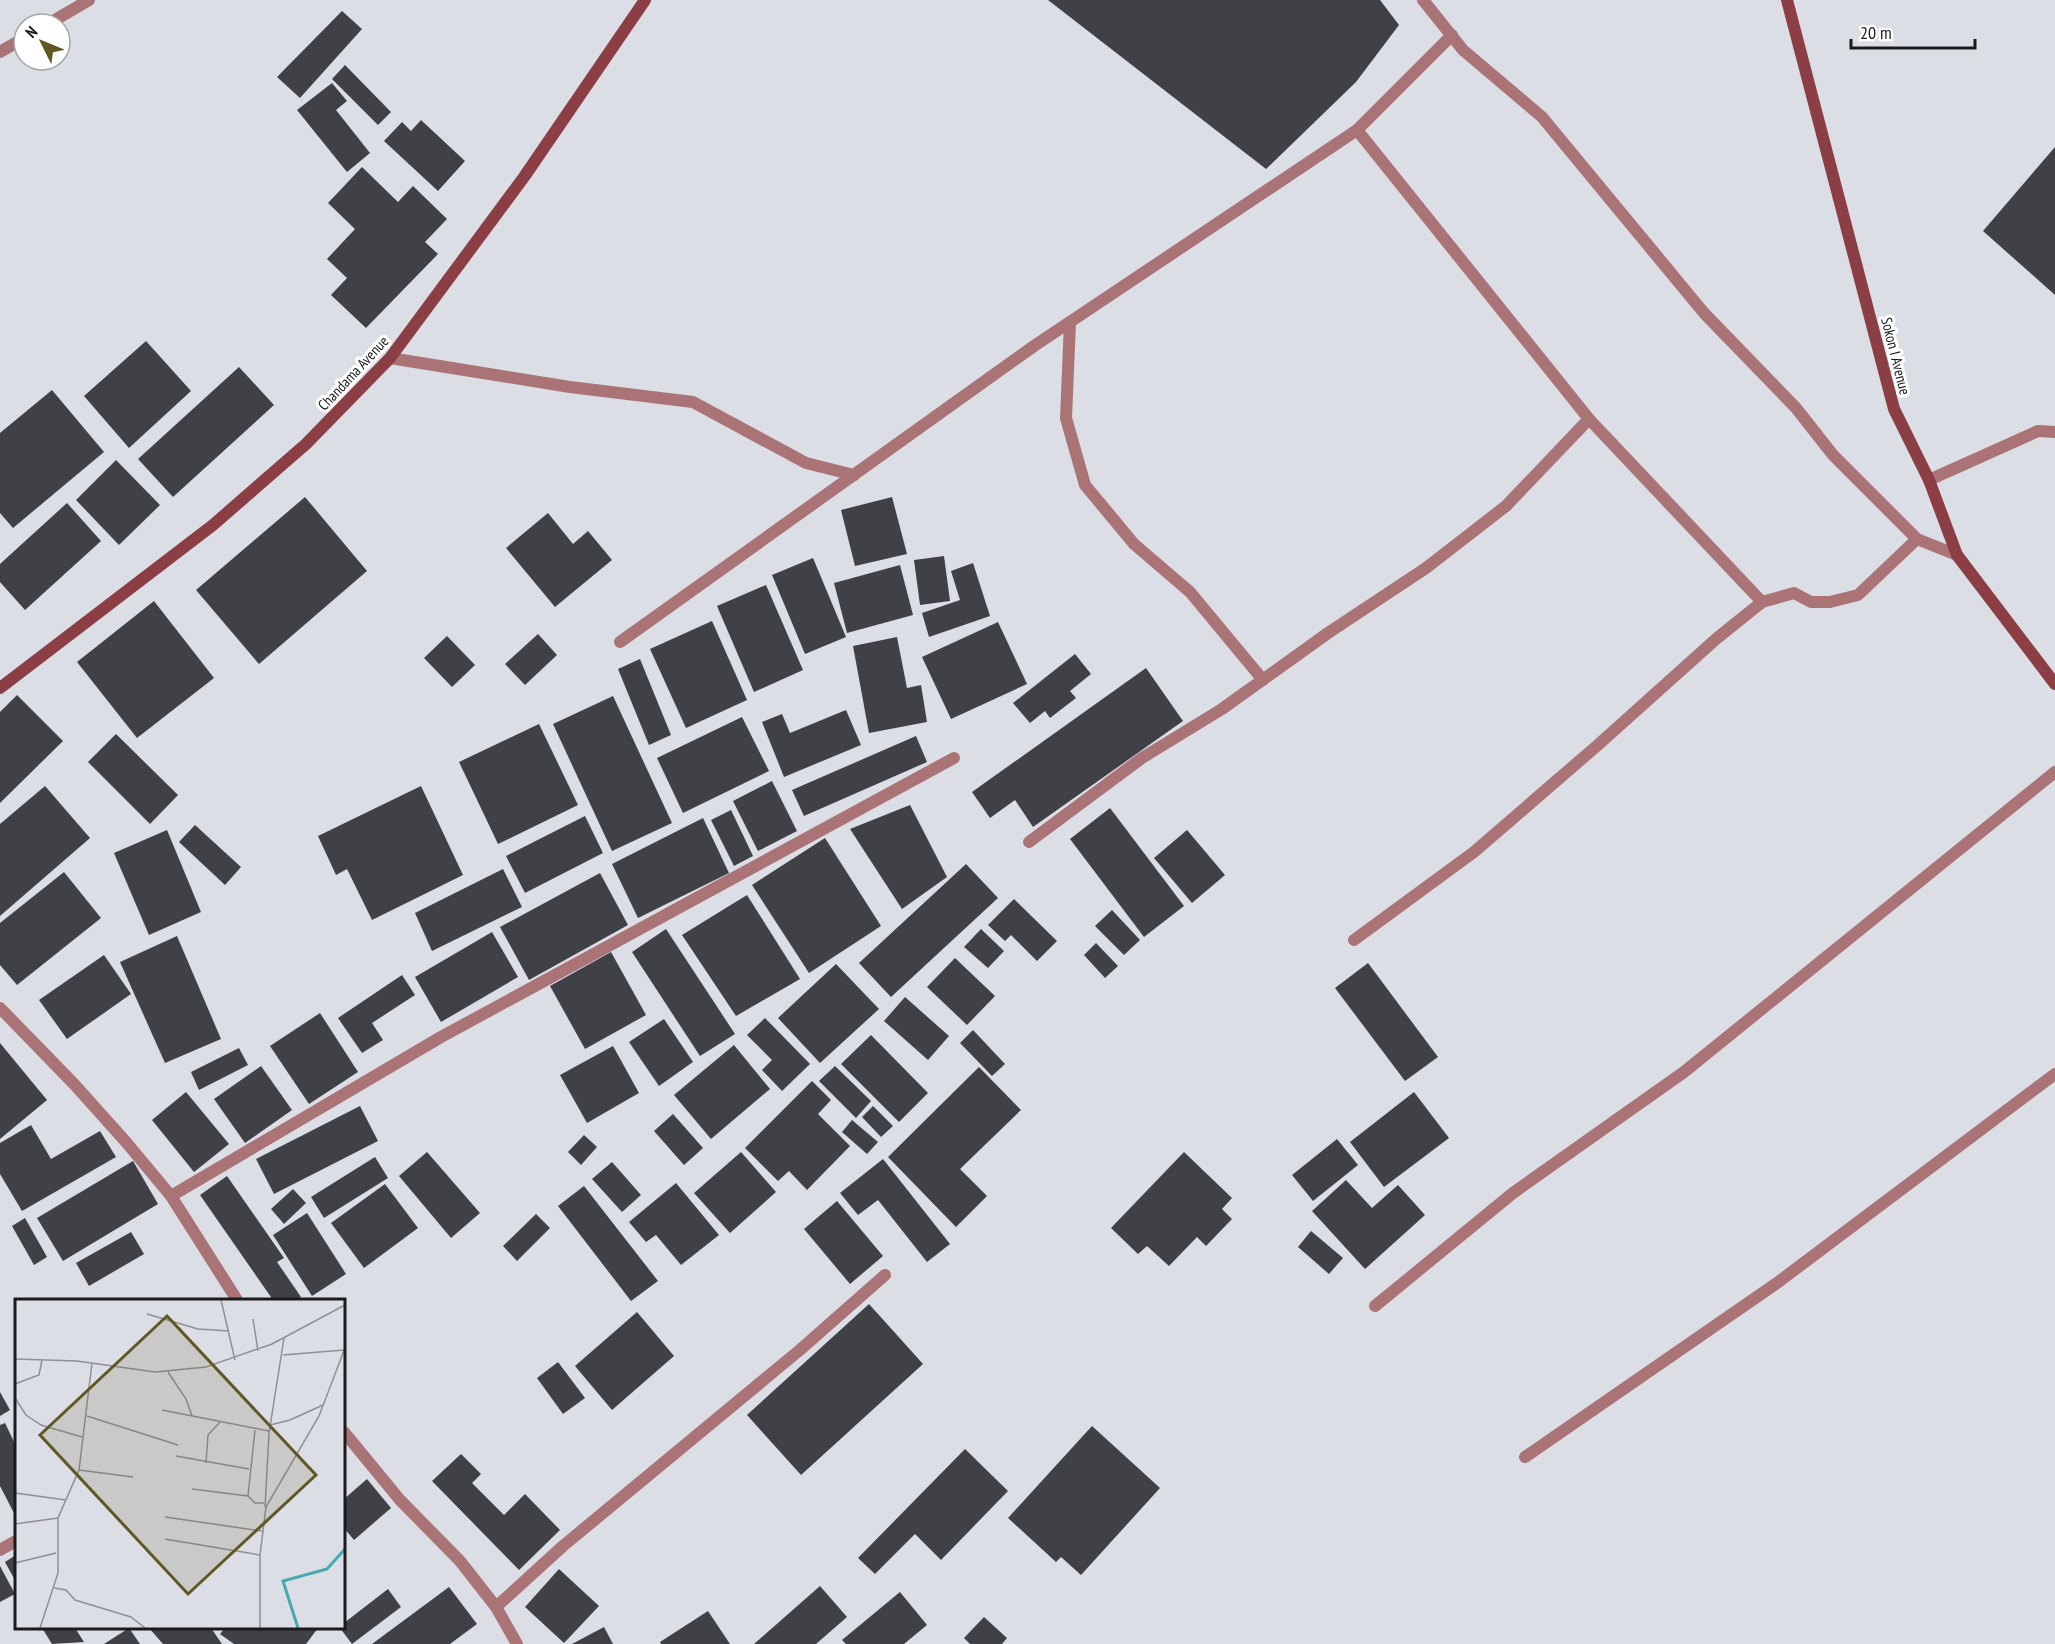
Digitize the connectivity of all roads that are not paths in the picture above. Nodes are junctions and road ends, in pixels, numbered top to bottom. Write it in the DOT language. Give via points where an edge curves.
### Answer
graph roads {
  1 [pos="89,0"];
  2 [pos="645,0"];
  3 [pos="1423,0"];
  4 [pos="1787,0"];
  5 [pos="68,12"];
  6 [pos="1452,35"];
  7 [pos="1357,130"];
  8 [pos="1070,322"];
  9 [pos="390,358"];
  10 [pos="1588,419"];
  11 [pos="2055,432"];
  12 [pos="854,475"];
  13 [pos="1929,480"];
  14 [pos="1917,539"];
  15 [pos="1957,555"];
  16 [pos="1762,602"];
  17 [pos="620,642"];
  18 [pos="1263,680"];
  19 [pos="2055,684"];
  20 [pos="0,688"];
  21 [pos="954,758"];
  22 [pos="2055,772"];
  23 [pos="1029,842"];
  24 [pos="1354,940"];
  25 [pos="0,1008"];
  26 [pos="2055,1074"];
  27 [pos="171,1196"];
  28 [pos="885,1275"];
  29 [pos="236,1299"];
  30 [pos="1375,1306"];
  31 [pos="345,1433"];
  32 [pos="1525,1457"];
  33 [pos="15,1542"];
  34 [pos="0,1550"];
  35 [pos="496,1606"];
  36 [pos="517,1644"];
  1 -- 5 [label="street"];
  2 -- 9 [label="street, Chandama Avenue" via="524,177"];
  3 -- 6 [label="street"];
  4 -- 13 [label="street, Sokon I Avenue" via="1894,409"];
  6 -- 7 [label="street"];
  6 -- 14 [label="street" via="1463,50 1542,117 1704,313 1796,408 1833,455"];
  7 -- 8 [label="street"];
  7 -- 10 [label="street"];
  8 -- 12 [label="street"];
  8 -- 18 [label="street" via="1066,418 1084,485 1134,544 1190,592"];
  9 -- 12 [label="street" via="693,402 806,463"];
  9 -- 20 [label="street, Chandama Avenue" via="306,444 213,525"];
  10 -- 16 [label="street"];
  10 -- 18 [label="street" via="1506,506 1426,568"];
  11 -- 13 [label="street" via="2038,431"];
  12 -- 17 [label="street"];
  13 -- 15 [label="street, Sokon I Avenue"];
  14 -- 15 [label="street"];
  14 -- 16 [label="street" via="1858,596 1811,602 1794,593"];
  15 -- 19 [label="street, Sokon I Avenue"];
  16 -- 24 [label="street" via="1474,852"];
  18 -- 23 [label="street" via="1142,758"];
  21 -- 27 [label="street" via="441,1037"];
  22 -- 30 [label="street" via="1684,1072 1513,1193"];
  25 -- 27 [label="street" via="81,1092"];
  26 -- 32 [label="street" via="1777,1283"];
  27 -- 29 [label="street"];
  28 -- 35 [label="street"];
  31 -- 35 [label="street"];
  33 -- 34 [label="street"];
  35 -- 36 [label="street"];
}
